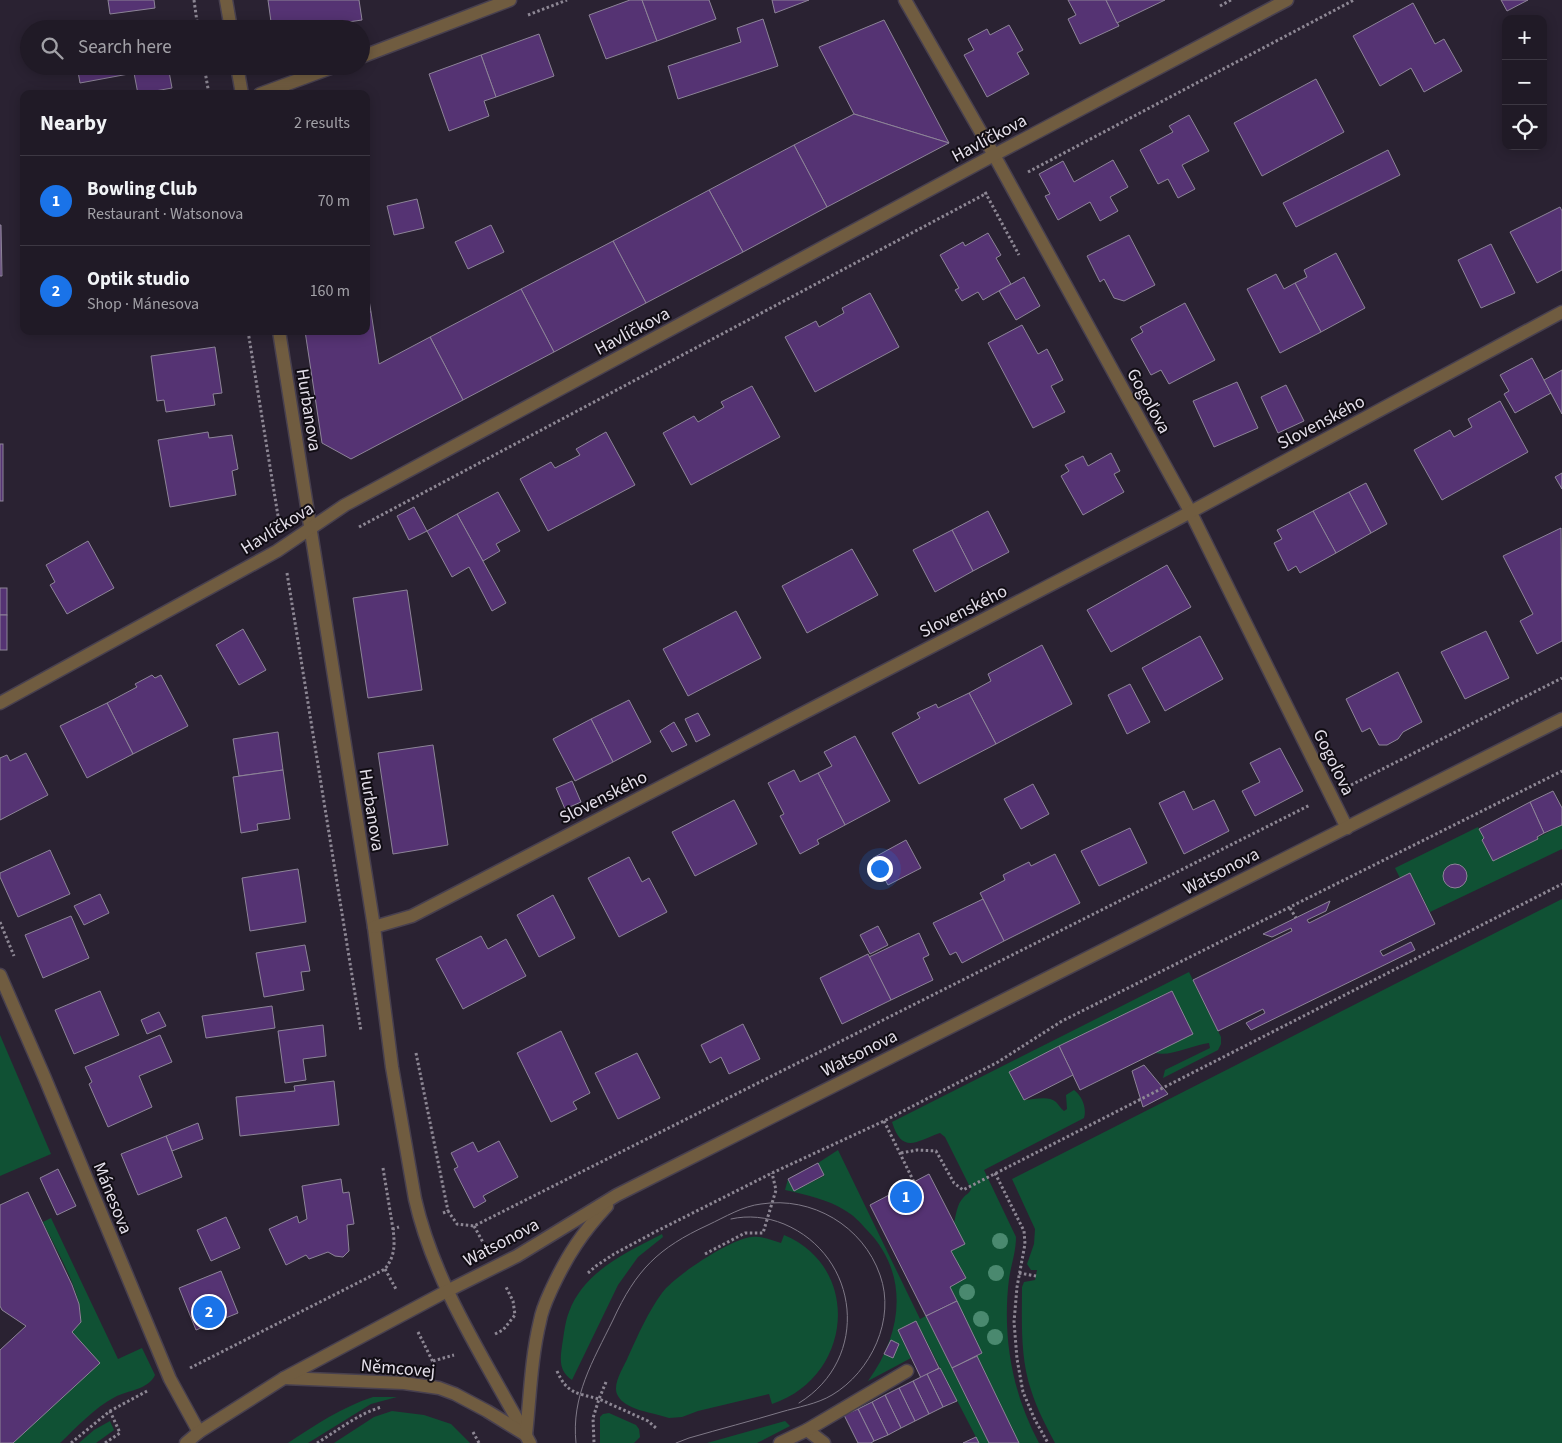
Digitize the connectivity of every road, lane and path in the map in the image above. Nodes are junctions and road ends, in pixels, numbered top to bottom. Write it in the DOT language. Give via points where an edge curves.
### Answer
graph roads {
  1 [pos="194,0"];
  2 [pos="226,0"];
  3 [pos="510,0"];
  4 [pos="905,0"];
  5 [pos="1288,0"];
  6 [pos="1354,0"];
  7 [pos="197,20"];
  8 [pos="229,20"];
  9 [pos="370,53"];
  10 [pos="206,75"];
  11 [pos="239,75"];
  12 [pos="312,75"];
  13 [pos="208,90"];
  14 [pos="241,90"];
  15 [pos="271,90"];
  16 [pos="994,155"];
  17 [pos="1008,182"];
  18 [pos="1562,312"];
  19 [pos="249,335"];
  20 [pos="280,335"];
  21 [pos="1190,512"];
  22 [pos="309,529"];
  23 [pos="356,529"];
  24 [pos="284,547"];
  25 [pos="1562,678"];
  26 [pos="0,703"];
  27 [pos="1562,719"];
  28 [pos="1562,771"];
  29 [pos="1331,794"];
  30 [pos="1347,828"];
  31 [pos="1562,884"];
  32 [pos="1290,907"];
  33 [pos="1296,918"];
  34 [pos="374,927"];
  35 [pos="0,975"];
  36 [pos="362,1034"];
  37 [pos="884,1121"];
  38 [pos="901,1153"];
  39 [pos="382,1160"];
  40 [pos="772,1173"];
  41 [pos="995,1173"];
  42 [pos="914,1182"];
  43 [pos="617,1195"];
  44 [pos="420,1220"];
  45 [pos="474,1226"];
  46 [pos="393,1229"];
  47 [pos="705,1254"];
  48 [pos="495,1266"];
  49 [pos="1019,1273"];
  50 [pos="1036,1276"];
  51 [pos="584,1278"];
  52 [pos="447,1291"];
  53 [pos="476,1344"];
  54 [pos="433,1361"];
  55 [pos="556,1364"];
  56 [pos="907,1372"];
  57 [pos="284,1378"];
  58 [pos="170,1379"];
  59 [pos="606,1382"];
  60 [pos="599,1399"];
  61 [pos="388,1406"];
  62 [pos="110,1411"];
  63 [pos="656,1428"];
  64 [pos="807,1430"];
  65 [pos="199,1432"];
  66 [pos="528,1439"];
  67 [pos="72,1443"];
  68 [pos="105,1443"];
  69 [pos="186,1443"];
  70 [pos="317,1443"];
  71 [pos="594,1443"];
  72 [pos="780,1443"];
  73 [pos="824,1443"];
  74 [pos="1048,1443"];
  1 -- 7 [label="path"];
  2 -- 8 [label="street"];
  3 -- 9 [label="street"];
  4 -- 16 [label="street, Gogoľova"];
  5 -- 16 [label="street, Havlíčkova"];
  6 -- 17 [label="path"];
  10 -- 13 [label="path"];
  11 -- 14 [label="street"];
  12 -- 15 [label="street"];
  16 -- 17 [label="street, Gogoľova"];
  16 -- 22 [label="street, Havlíčkova" via="345,505"];
  17 -- 21 [label="street, Gogoľova"];
  17 -- 23 [label="path"];
  18 -- 21 [label="street, Slovenského"];
  19 -- 24 [label="path"];
  20 -- 22 [label="street, Hurbanova"];
  21 -- 29 [label="street, Gogoľova"];
  21 -- 34 [label="street, Slovenského" via="412,916"];
  22 -- 24 [label="street, Havlíčkova"];
  22 -- 34 [label="street, Hurbanova"];
  24 -- 26 [label="street, Havlíčkova"];
  24 -- 36 [label="path"];
  25 -- 29 [label="path"];
  27 -- 30 [label="street, Watsonova"];
  28 -- 32 [label="path"];
  29 -- 30 [label="street, Gogoľova"];
  29 -- 45 [label="path"];
  30 -- 43 [label="street, Watsonova"];
  31 -- 41 [label="path"];
  32 -- 33 [label="path"];
  32 -- 37 [label="path" via="1062,1022 998,1062"];
  34 -- 44 [label="street, Hurbanova" via="392,1067"];
  35 -- 58 [label="street, Mánesova"];
  37 -- 38 [label="path"];
  37 -- 40 [label="path"];
  38 -- 41 [label="path" via="936,1151 954,1183 963,1190"];
  38 -- 42 [label="path"];
  39 -- 46 [label="path"];
  40 -- 47 [label="path" via="776,1190 763,1233 745,1233"];
  40 -- 51 [label="path" via="614,1254"];
  41 -- 49 [label="path" via="1024,1231 1025,1244"];
  43 -- 48 [label="street, Watsonova"];
  43 -- 66 [label="street" via="584,1231 566,1258 545,1304 536,1343"];
  44 -- 45 [label="path" via="448,1211 457,1224"];
  44 -- 46 [label="path"];
  44 -- 52 [label="street, Hurbanova"];
  45 -- 48 [label="path"];
  46 -- 58 [label="path" via="394,1251 385,1269"];
  48 -- 52 [label="street, Watsonova"];
  48 -- 53 [label="path" via="513,1301 516,1315 503,1330"];
  49 -- 50 [label="path"];
  49 -- 74 [label="path" via="1014,1322 1017,1359 1023,1392"];
  52 -- 53 [label="street"];
  52 -- 57 [label="street, Watsonova"];
  53 -- 54 [label="path" via="450,1357"];
  53 -- 66 [label="street"];
  55 -- 60 [label="path" via="561,1382 569,1390"];
  56 -- 64 [label="street"];
  57 -- 65 [label="street, Watsonova"];
  57 -- 66 [label="street, Němcovej" via="404,1383 439,1388 479,1407"];
  58 -- 62 [label="path"];
  58 -- 65 [label="street, Mánesova"];
  59 -- 60 [label="path"];
  60 -- 63 [label="path" via="648,1421"];
  60 -- 71 [label="path" via="593,1418"];
  61 -- 70 [label="path" via="374,1409"];
  62 -- 67 [label="path"];
  62 -- 68 [label="path" via="120,1434"];
  64 -- 72 [label="street"];
  64 -- 73 [label="street"];
  65 -- 69 [label="street, Watsonova"];
}
